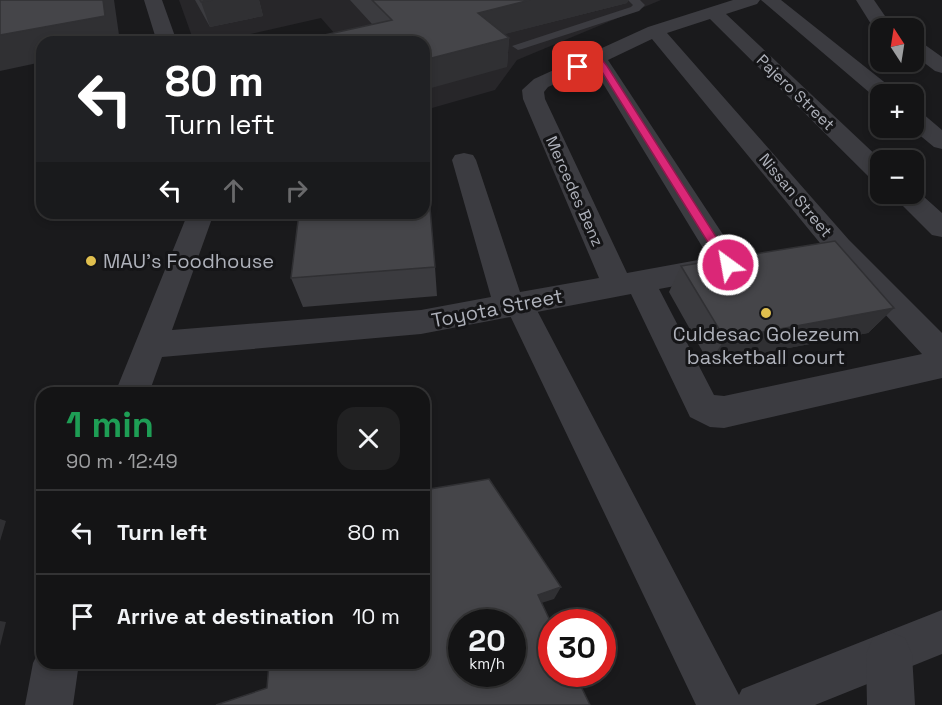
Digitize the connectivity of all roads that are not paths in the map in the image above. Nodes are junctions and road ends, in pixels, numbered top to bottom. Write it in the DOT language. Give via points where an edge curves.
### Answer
graph roads {
  1 [pos="153,0"];
  2 [pos="634,0"];
  3 [pos="751,0"];
  4 [pos="770,0"];
  5 [pos="866,0"];
  6 [pos="713,12"];
  7 [pos="877,18"];
  8 [pos="656,31"];
  9 [pos="165,36"];
  10 [pos="518,46"];
  11 [pos="924,54"];
  12 [pos="597,58"];
  13 [pos="942,67"];
  14 [pos="873,84"];
  15 [pos="924,127"];
  16 [pos="942,142"];
  17 [pos="464,160"];
  18 [pos="870,163"];
  19 [pos="915,204"];
  20 [pos="199,219"];
  21 [pos="942,228"];
  22 [pos="839,246"];
  23 [pos="806,252"];
  24 [pos="629,282"];
  25 [pos="515,306"];
  26 [pos="152,345"];
  27 [pos="942,354"];
  28 [pos="942,364"];
  29 [pos="134,387"];
  30 [pos="942,632"];
  31 [pos="889,654"];
  32 [pos="55,669"];
  33 [pos="50,705"];
  34 [pos="720,705"];
  35 [pos="758,705"];
  36 [pos="891,705"];
  1 -- 9 [label="street"];
  2 -- 10 [label="lane" via="639,5 635,9"];
  3 -- 6 [label="street"];
  4 -- 14 [label="street"];
  5 -- 7 [label="street"];
  6 -- 8 [label="street"];
  6 -- 18 [label="street, Pajero Street"];
  8 -- 12 [label="street"];
  8 -- 22 [label="street, Nissan Street"];
  11 -- 13 [label="street"];
  12 -- 24 [label="street, Mercedes Benz" via="541,83 533,90 534,99"];
  12 -- 24 [label="street, Toyota Street" via="739,263"];
  15 -- 16 [label="street"];
  17 -- 25 [label="street" via="481,221"];
  19 -- 21 [label="street"];
  20 -- 26 [label="street"];
  22 -- 23 [label="street"];
  22 -- 27 [label="street, Nissan Street"];
  24 -- 25 [label="street, Toyota Street"];
  24 -- 28 [label="street, Mercedes Benz" via="702,406 710,411 724,412"];
  25 -- 26 [label="street, Toyota Street" via="421,322"];
  25 -- 34 [label="street"];
  26 -- 29 [label="street"];
  30 -- 31 [label="street"];
  31 -- 35 [label="street"];
  31 -- 36 [label="street"];
  32 -- 33 [label="street"];
}
